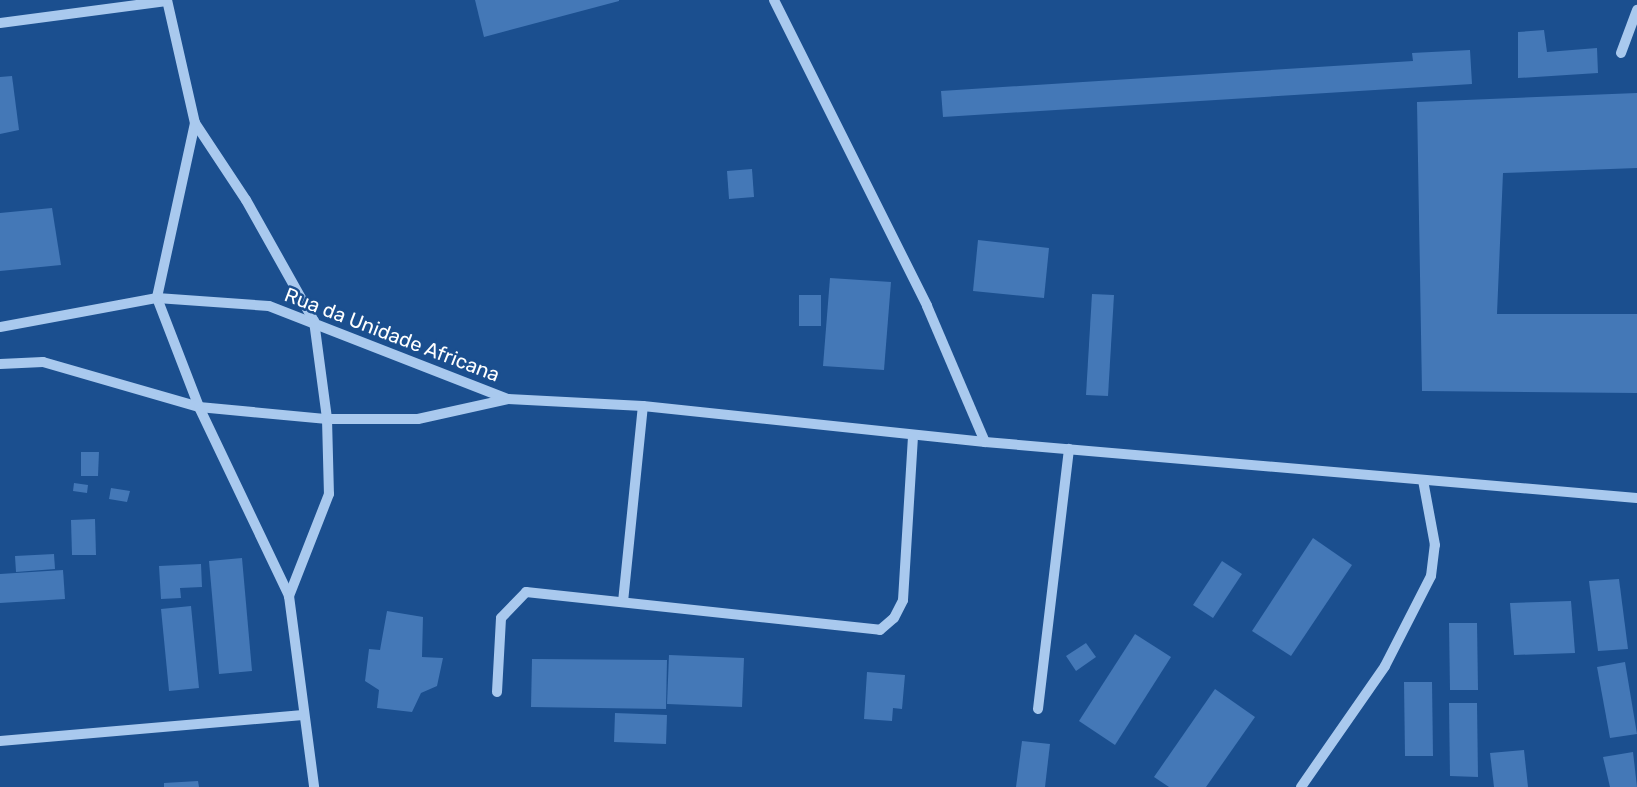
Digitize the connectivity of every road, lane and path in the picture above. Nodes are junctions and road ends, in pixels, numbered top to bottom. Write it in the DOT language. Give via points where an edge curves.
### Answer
graph roads {
  1 [pos="774,0"];
  2 [pos="167,1"];
  3 [pos="1637,10"];
  4 [pos="0,23"];
  5 [pos="1621,53"];
  6 [pos="195,123"];
  7 [pos="157,298"];
  8 [pos="314,321"];
  9 [pos="0,327"];
  10 [pos="0,364"];
  11 [pos="508,399"];
  12 [pos="199,406"];
  13 [pos="643,406"];
  14 [pos="327,419"];
  15 [pos="913,435"];
  16 [pos="985,442"];
  17 [pos="1069,449"];
  18 [pos="1423,480"];
  19 [pos="1637,498"];
  20 [pos="289,596"];
  21 [pos="623,602"];
  22 [pos="497,692"];
  23 [pos="1038,709"];
  24 [pos="303,716"];
  25 [pos="0,741"];
  26 [pos="314,787"];
  27 [pos="1301,787"];
  1 -- 16 [label="street" via="927,306"];
  2 -- 4 [label="street"];
  2 -- 6 [label="street"];
  3 -- 5 [label="street"];
  6 -- 7 [label="street"];
  6 -- 8 [label="street" via="246,200"];
  7 -- 8 [label="street, Rua da Unidade Africana" via="269,306"];
  7 -- 9 [label="street, Rua da Unidade Africana"];
  7 -- 12 [label="street"];
  8 -- 11 [label="street, Rua da Unidade Africana"];
  8 -- 14 [label="street"];
  10 -- 12 [label="street, Rua da Unidade Africana" via="43,362"];
  11 -- 13 [label="street"];
  11 -- 14 [label="street, Rua da Unidade Africana" via="418,419"];
  12 -- 14 [label="street, Rua da Unidade Africana"];
  12 -- 20 [label="street"];
  13 -- 15 [label="street"];
  13 -- 21 [label="street"];
  14 -- 20 [label="street" via="329,494"];
  15 -- 16 [label="street"];
  15 -- 21 [label="street" via="903,600 894,618 880,630"];
  16 -- 17 [label="street"];
  17 -- 18 [label="street"];
  17 -- 23 [label="street"];
  18 -- 19 [label="street"];
  18 -- 27 [label="street" via="1435,545 1431,576 1385,666"];
  20 -- 24 [label="street"];
  21 -- 22 [label="street" via="526,592 501,618"];
  24 -- 25 [label="street"];
  24 -- 26 [label="street"];
}
